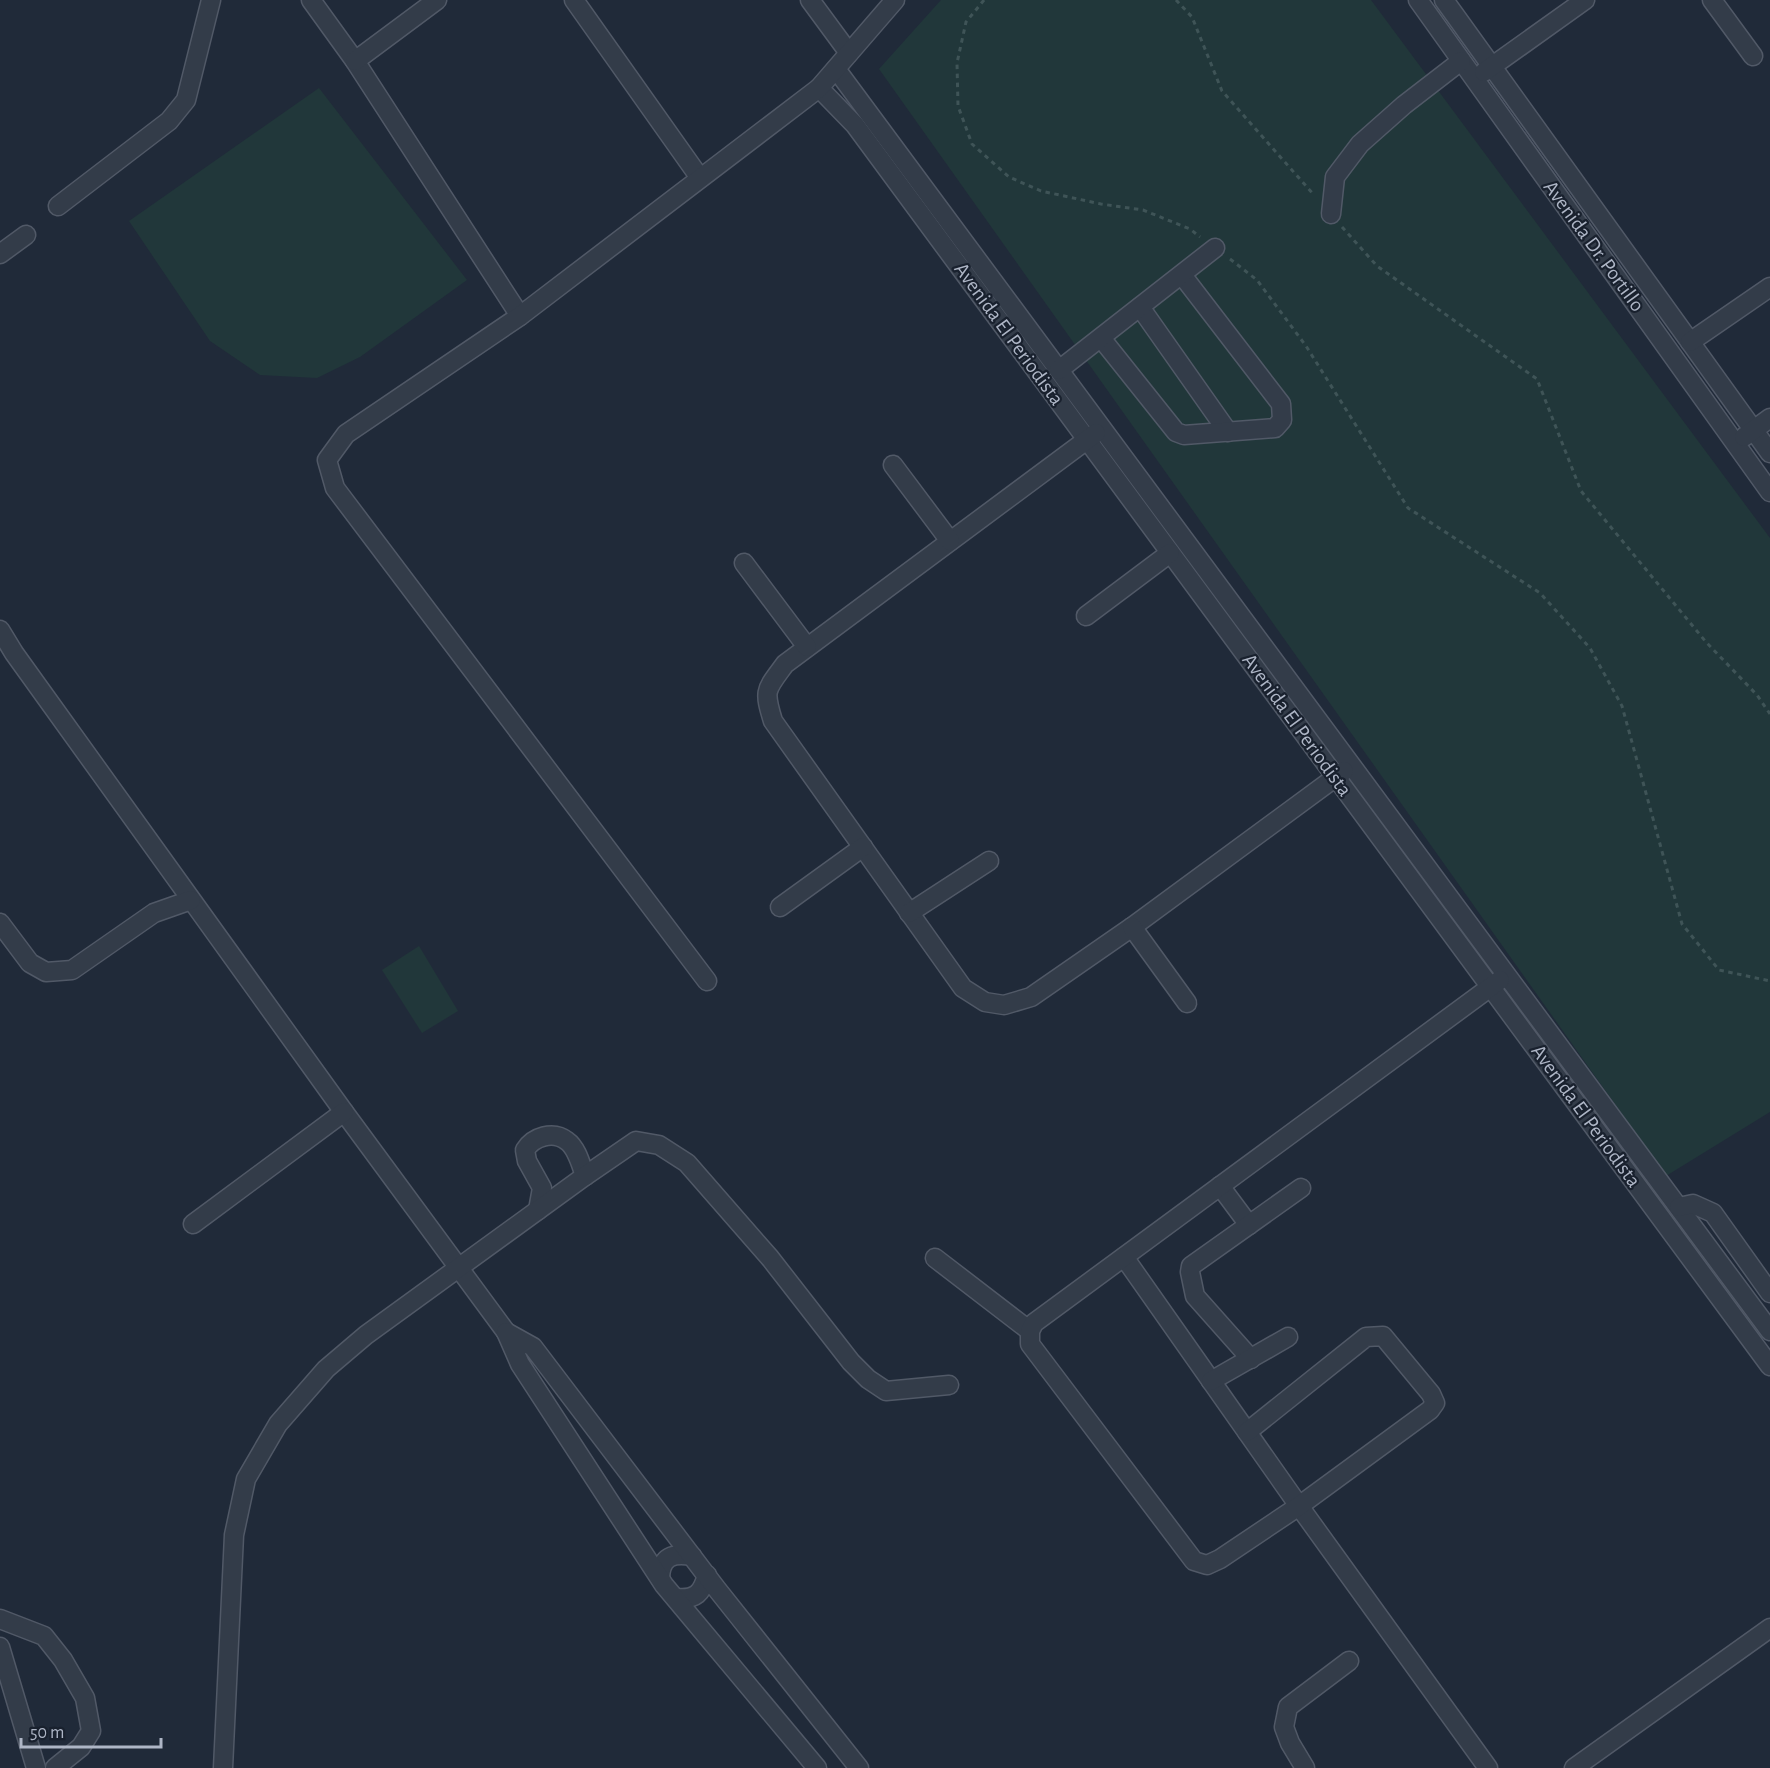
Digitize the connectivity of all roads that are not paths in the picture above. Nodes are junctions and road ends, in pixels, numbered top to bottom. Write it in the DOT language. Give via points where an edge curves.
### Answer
graph roads {
  1 [pos="211,0"];
  2 [pos="311,0"];
  3 [pos="437,0"];
  4 [pos="574,0"];
  5 [pos="810,0"];
  6 [pos="895,0"];
  7 [pos="1418,0"];
  8 [pos="1444,0"];
  9 [pos="1585,0"];
  10 [pos="1712,0"];
  11 [pos="849,53"];
  12 [pos="1753,56"];
  13 [pos="355,61"];
  14 [pos="1461,61"];
  15 [pos="1492,67"];
  16 [pos="836,69"];
  17 [pos="1474,78"];
  18 [pos="819,88"];
  19 [pos="700,178"];
  20 [pos="58,206"];
  21 [pos="1331,214"];
  22 [pos="26,235"];
  23 [pos="1215,248"];
  24 [pos="0,254"];
  25 [pos="1182,275"];
  26 [pos="1770,287"];
  27 [pos="1140,307"];
  28 [pos="520,316"];
  29 [pos="1101,338"];
  30 [pos="1690,342"];
  31 [pos="1059,370"];
  32 [pos="1770,418"];
  33 [pos="1102,429"];
  34 [pos="1754,430"];
  35 [pos="1228,432"];
  36 [pos="1087,440"];
  37 [pos="1736,444"];
  38 [pos="1770,453"];
  39 [pos="893,465"];
  40 [pos="1770,492"];
  41 [pos="950,541"];
  42 [pos="1170,553"];
  43 [pos="744,563"];
  44 [pos="1086,616"];
  45 [pos="0,630"];
  46 [pos="807,647"];
  47 [pos="1352,765"];
  48 [pos="1336,777"];
  49 [pos="863,847"];
  50 [pos="989,861"];
  51 [pos="192,900"];
  52 [pos="780,907"];
  53 [pos="909,913"];
  54 [pos="0,923"];
  55 [pos="1132,927"];
  56 [pos="1507,975"];
  57 [pos="707,981"];
  58 [pos="1490,987"];
  59 [pos="1187,1003"];
  60 [pos="345,1112"];
  61 [pos="585,1176"];
  62 [pos="1220,1186"];
  63 [pos="1302,1188"];
  64 [pos="1678,1207"];
  65 [pos="538,1210"];
  66 [pos="193,1224"];
  67 [pos="1249,1225"];
  68 [pos="1124,1257"];
  69 [pos="935,1258"];
  70 [pos="459,1267"];
  71 [pos="1770,1293"];
  72 [pos="1030,1331"];
  73 [pos="1770,1331"];
  74 [pos="506,1332"];
  75 [pos="1288,1337"];
  76 [pos="1251,1359"];
  77 [pos="1770,1366"];
  78 [pos="1211,1381"];
  79 [pos="949,1385"];
  80 [pos="1247,1432"];
  81 [pos="1299,1506"];
  82 [pos="692,1556"];
  83 [pos="707,1575"];
  84 [pos="660,1578"];
  85 [pos="676,1598"];
  86 [pos="0,1619"];
  87 [pos="1770,1628"];
  88 [pos="0,1647"];
  89 [pos="1349,1661"];
  90 [pos="36,1768"];
  91 [pos="55,1768"];
  92 [pos="223,1768"];
  93 [pos="818,1768"];
  94 [pos="859,1768"];
  95 [pos="1305,1768"];
  96 [pos="1488,1768"];
  97 [pos="1574,1768"];
  1 -- 20 [label="street" via="186,100 169,121"];
  2 -- 13 [label="street"];
  3 -- 13 [label="street"];
  4 -- 19 [label="street"];
  5 -- 11 [label="street"];
  6 -- 11 [label="street"];
  7 -- 14 [label="street, Avenida Dr. Portillo"];
  8 -- 15 [label="street, Avenida Dr. Portillo"];
  9 -- 15 [label="street"];
  10 -- 12 [label="street"];
  11 -- 16 [label="street"];
  13 -- 28 [label="street"];
  14 -- 17 [label="street, Avenida Dr. Portillo"];
  14 -- 21 [label="street" via="1360,144 1335,177"];
  15 -- 17 [label="street"];
  15 -- 30 [label="street, Avenida Dr. Portillo"];
  16 -- 18 [label="street"];
  16 -- 31 [label="street"];
  17 -- 37 [label="street, Avenida Dr. Portillo"];
  18 -- 19 [label="street"];
  18 -- 36 [label="street, Avenida El Periodista" via="855,125"];
  19 -- 28 [label="street"];
  22 -- 24 [label="street"];
  23 -- 25 [label="street"];
  25 -- 27 [label="street"];
  25 -- 35 [label="street" via="1281,404 1281,420 1275,428"];
  26 -- 30 [label="street"];
  27 -- 29 [label="street"];
  27 -- 35 [label="street"];
  28 -- 57 [label="street" via="346,435 327,460 335,488"];
  29 -- 31 [label="street"];
  29 -- 35 [label="street" via="1176,432"];
  30 -- 34 [label="street, Avenida Dr. Portillo"];
  31 -- 33 [label="street"];
  32 -- 34 [label="street"];
  33 -- 36 [label="street"];
  33 -- 47 [label="street"];
  34 -- 37 [label="street"];
  34 -- 38 [label="street, Avenida Dr. Portillo"];
  36 -- 41 [label="street"];
  36 -- 42 [label="street, Avenida El Periodista"];
  37 -- 40 [label="street, Avenida Dr. Portillo"];
  39 -- 41 [label="street"];
  41 -- 46 [label="street"];
  42 -- 44 [label="street"];
  42 -- 48 [label="street, Avenida El Periodista"];
  43 -- 46 [label="street"];
  45 -- 51 [label="street"];
  46 -- 49 [label="street" via="785,664 767,688 768,704 773,721"];
  47 -- 48 [label="street"];
  47 -- 56 [label="street"];
  48 -- 55 [label="street"];
  48 -- 58 [label="street, Avenida El Periodista"];
  49 -- 52 [label="street"];
  49 -- 53 [label="street"];
  50 -- 53 [label="street"];
  51 -- 54 [label="street" via="154,913 72,970 46,972 30,963"];
  51 -- 60 [label="street"];
  53 -- 55 [label="street" via="963,988 985,1002 1004,1005 1031,997"];
  55 -- 59 [label="street"];
  56 -- 58 [label="street"];
  56 -- 64 [label="street"];
  58 -- 62 [label="street"];
  58 -- 77 [label="street, Avenida El Periodista"];
  60 -- 66 [label="street"];
  60 -- 70 [label="street"];
  61 -- 65 [label="street"];
  61 -- 65 [label="street" via="567,1141 541,1137 529,1144 525,1150 527,1161 542,1188"];
  61 -- 79 [label="street" via="636,1141 659,1145 687,1163 868,1379 886,1391"];
  62 -- 67 [label="street"];
  62 -- 68 [label="street"];
  63 -- 67 [label="street"];
  64 -- 71 [label="street" via="1693,1204 1713,1212"];
  64 -- 73 [label="street"];
  65 -- 70 [label="street"];
  67 -- 76 [label="street" via="1191,1266 1190,1272 1195,1296"];
  68 -- 72 [label="street" via="1034,1323"];
  68 -- 78 [label="street"];
  69 -- 72 [label="street"];
  70 -- 74 [label="street"];
  70 -- 92 [label="street" via="326,1369 278,1424 246,1479 234,1535"];
  72 -- 81 [label="street" via="1030,1344 1194,1561 1207,1565 1220,1560"];
  74 -- 82 [label="street" via="533,1347"];
  74 -- 84 [label="street" via="520,1364"];
  75 -- 76 [label="street"];
  76 -- 78 [label="street"];
  78 -- 80 [label="street"];
  80 -- 81 [label="street"];
  80 -- 81 [label="street" via="1366,1337 1383,1336 1431,1394 1435,1403 1430,1410"];
  81 -- 96 [label="street"];
  82 -- 83 [label="street"];
  82 -- 84 [label="street" via="668,1558 660,1568"];
  83 -- 85 [label="street" via="692,1598"];
  83 -- 94 [label="street"];
  84 -- 85 [label="street"];
  85 -- 93 [label="street"];
  86 -- 91 [label="street" via="44,1636 84,1698 91,1731 81,1747"];
  87 -- 97 [label="street"];
  88 -- 90 [label="street"];
  89 -- 95 [label="street" via="1288,1707 1284,1727"];
}
